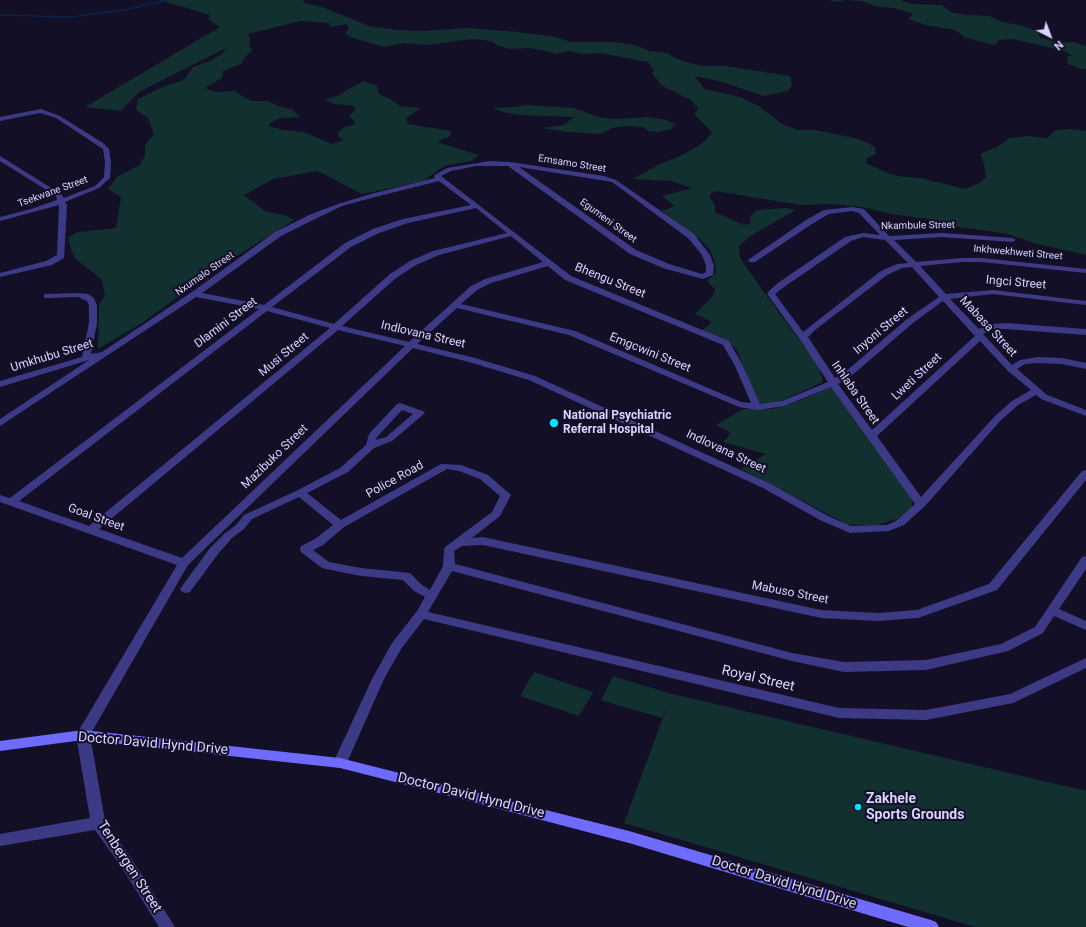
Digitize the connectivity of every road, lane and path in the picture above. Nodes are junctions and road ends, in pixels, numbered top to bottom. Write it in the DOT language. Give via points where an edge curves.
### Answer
graph roads {
  1 [pos="0,119"];
  2 [pos="0,158"];
  3 [pos="510,164"];
  4 [pos="440,179"];
  5 [pos="62,201"];
  6 [pos="477,206"];
  7 [pos="0,219"];
  8 [pos="512,234"];
  9 [pos="887,238"];
  10 [pos="1012,240"];
  11 [pos="752,260"];
  12 [pos="548,263"];
  13 [pos="913,264"];
  14 [pos="1086,271"];
  15 [pos="0,275"];
  16 [pos="703,277"];
  17 [pos="195,294"];
  18 [pos="771,294"];
  19 [pos="47,296"];
  20 [pos="944,297"];
  21 [pos="1086,303"];
  22 [pos="456,305"];
  23 [pos="266,308"];
  24 [pos="336,327"];
  25 [pos="1086,332"];
  26 [pos="978,335"];
  27 [pos="803,337"];
  28 [pos="410,346"];
  29 [pos="111,350"];
  30 [pos="86,358"];
  31 [pos="1086,366"];
  32 [pos="1011,369"];
  33 [pos="833,383"];
  34 [pos="0,384"];
  35 [pos="1036,391"];
  36 [pos="757,407"];
  37 [pos="1086,413"];
  38 [pos="0,423"];
  39 [pos="380,426"];
  40 [pos="398,432"];
  41 [pos="871,436"];
  42 [pos="371,446"];
  43 [pos="1086,473"];
  44 [pos="300,493"];
  45 [pos="0,498"];
  46 [pos="11,502"];
  47 [pos="921,504"];
  48 [pos="340,525"];
  49 [pos="91,530"];
  50 [pos="461,542"];
  51 [pos="1086,560"];
  52 [pos="184,563"];
  53 [pos="449,566"];
  54 [pos="186,589"];
  55 [pos="432,596"];
  56 [pos="1052,610"];
  57 [pos="421,614"];
  58 [pos="1086,626"];
  59 [pos="1086,663"];
  60 [pos="82,735"];
  61 [pos="0,746"];
  62 [pos="340,763"];
  63 [pos="98,823"];
  64 [pos="0,840"];
  65 [pos="167,927"];
  66 [pos="931,927"];
  1 -- 5 [label="street, Tsekwane Street" via="30,112 48,113 87,133 106,149 107,178 97,187"];
  2 -- 5 [label="street" via="44,184 59,195"];
  3 -- 4 [label="street, Emsamo Street" via="476,164 456,168 441,173 437,176"];
  3 -- 16 [label="street, Egumeni Street" via="633,252 666,266"];
  3 -- 16 [label="street, Emsamo Street" via="614,181 692,236 706,255 710,266 710,273"];
  4 -- 6 [label="street, Bhengu Street"];
  4 -- 17 [label="street, Nxumalo Street" via="373,195 312,216 278,234"];
  5 -- 7 [label="street, Tsekwane Street"];
  5 -- 15 [label="street" via="61,256 49,263"];
  6 -- 8 [label="street, Bhengu Street"];
  6 -- 23 [label="street, Dlamini Street" via="406,221 369,234 348,245"];
  8 -- 12 [label="street, Bhengu Street"];
  8 -- 24 [label="street, Musi Street" via="436,253 413,264 393,276"];
  9 -- 10 [label="street, Nkambule Street" via="942,235"];
  9 -- 11 [label="street, Mabasa Street" via="861,211 838,210 827,212 809,222"];
  9 -- 13 [label="street, Mabasa Street"];
  9 -- 18 [label="street, Nkambule Street" via="863,235 848,239"];
  12 -- 22 [label="street, Mazibuko Street" via="488,281 474,288"];
  12 -- 36 [label="street, Bhengu Street" via="568,278 726,343"];
  13 -- 14 [label="street, Inkhwekhweti Street" via="982,260"];
  13 -- 20 [label="street, Mabasa Street"];
  13 -- 27 [label="street, Inkhwekhweti Street" via="884,273"];
  17 -- 23 [label="street, Indlovana Street"];
  17 -- 29 [label="street, Nxumalo Street"];
  18 -- 27 [label="street, Inhlaba Street"];
  19 -- 30 [label="street" via="78,295 91,300 92,323"];
  20 -- 21 [label="street, Ingci Street" via="993,292"];
  20 -- 26 [label="street, Mabasa Street"];
  20 -- 33 [label="street, Inyoni Street" via="910,321 847,375"];
  22 -- 28 [label="street, Mazibuko Street"];
  22 -- 36 [label="street, Emgcwini Street" via="572,333 739,404"];
  23 -- 24 [label="street, Indlovana Street"];
  23 -- 46 [label="street, Dlamini Street"];
  24 -- 28 [label="street, Indlovana Street"];
  24 -- 49 [label="street, Musi Street"];
  25 -- 26 [label="street" via="1006,326 993,327"];
  26 -- 32 [label="street, Mabasa Street"];
  26 -- 41 [label="street, Lweti Street"];
  27 -- 33 [label="street, Inhlaba Street"];
  28 -- 47 [label="street, Indlovana Street" via="472,360 532,378 767,486 850,530 889,528 900,523"];
  28 -- 52 [label="street, Mazibuko Street"];
  29 -- 30 [label="street, Umkhubu Street"];
  29 -- 38 [label="street, Nxumalo Street"];
  30 -- 34 [label="street, Umkhubu Street"];
  31 -- 32 [label="street" via="1038,360 1023,362"];
  32 -- 35 [label="street, Mabasa Street"];
  33 -- 36 [label="street, Emgcwini Street" via="784,403"];
  33 -- 41 [label="street, Inhlaba Street"];
  35 -- 37 [label="street, Mabasa Street" via="1044,397"];
  35 -- 47 [label="street, Indlovana Street" via="1014,403 998,418"];
  39 -- 40 [label="street"];
  39 -- 40 [label="street" via="400,406 420,413"];
  39 -- 42 [label="street" via="372,436"];
  40 -- 42 [label="street" via="389,439"];
  41 -- 47 [label="street, Inhlaba Street"];
  42 -- 44 [label="street" via="344,470"];
  43 -- 50 [label="street, Mabuso Street" via="992,587 918,614 878,617 821,614 483,541"];
  44 -- 48 [label="street"];
  44 -- 54 [label="street" via="248,517 214,551"];
  45 -- 46 [label="street, Goal Street"];
  46 -- 49 [label="street, Goal Street"];
  48 -- 50 [label="street, Police Road" via="446,466 461,468 484,477 506,495 496,514"];
  48 -- 55 [label="street, Police Road" via="320,542 305,549 326,564 362,572 406,576 418,588"];
  49 -- 52 [label="street, Goal Street"];
  50 -- 53 [label="street, Police Road" via="449,550"];
  51 -- 56 [label="street"];
  52 -- 60 [label="street, Mazibuko Street"];
  53 -- 55 [label="street, Police Road"];
  53 -- 56 [label="street" via="785,656 844,667 926,665 1004,648 1039,630"];
  55 -- 57 [label="street, Police Road"];
  56 -- 58 [label="street"];
  57 -- 59 [label="street, Royal Street" via="839,713 926,715 1013,698"];
  57 -- 62 [label="street, Police Road" via="396,646 378,679"];
  60 -- 61 [label="main road, Doctor David Hynd Drive"];
  60 -- 62 [label="main road, Doctor David Hynd Drive"];
  60 -- 63 [label="street, Tenbergen Street"];
  62 -- 66 [label="main road, Doctor David Hynd Drive" via="630,837"];
  63 -- 64 [label="street"];
  63 -- 65 [label="street, Tenbergen Street"];
}
